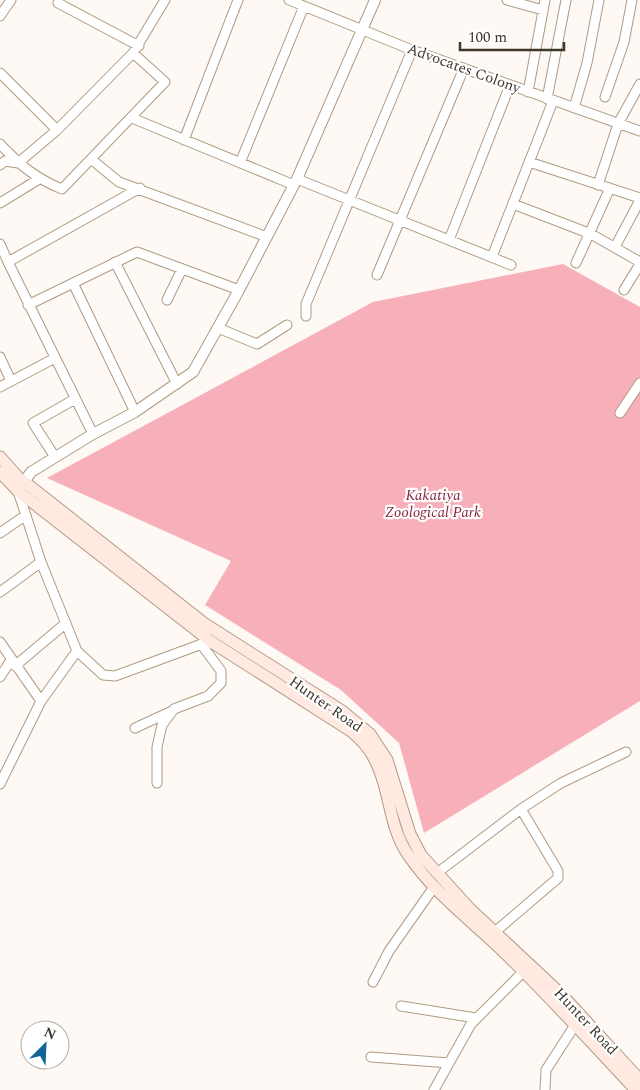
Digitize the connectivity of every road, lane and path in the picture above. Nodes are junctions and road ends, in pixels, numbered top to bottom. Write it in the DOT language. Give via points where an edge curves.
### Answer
graph roads {
  1 [pos="11,0"];
  2 [pos="163,0"];
  3 [pos="238,0"];
  4 [pos="289,0"];
  5 [pos="375,0"];
  6 [pos="507,0"];
  7 [pos="544,0"];
  8 [pos="566,0"];
  9 [pos="599,0"];
  10 [pos="632,0"];
  11 [pos="58,3"];
  12 [pos="304,6"];
  13 [pos="543,10"];
  14 [pos="0,16"];
  15 [pos="363,28"];
  16 [pos="136,49"];
  17 [pos="412,50"];
  18 [pos="464,68"];
  19 [pos="0,73"];
  20 [pos="640,84"];
  21 [pos="510,85"];
  22 [pos="528,92"];
  23 [pos="605,97"];
  24 [pos="550,100"];
  25 [pos="574,108"];
  26 [pos="132,118"];
  27 [pos="618,124"];
  28 [pos="57,130"];
  29 [pos="640,131"];
  30 [pos="184,140"];
  31 [pos="0,144"];
  32 [pos="91,159"];
  33 [pos="529,162"];
  34 [pos="18,163"];
  35 [pos="240,163"];
  36 [pos="0,165"];
  37 [pos="39,179"];
  38 [pos="296,182"];
  39 [pos="598,185"];
  40 [pos="140,188"];
  41 [pos="610,188"];
  42 [pos="640,199"];
  43 [pos="349,200"];
  44 [pos="0,203"];
  45 [pos="513,204"];
  46 [pos="401,220"];
  47 [pos="591,234"];
  48 [pos="267,238"];
  49 [pos="449,240"];
  50 [pos="0,244"];
  51 [pos="615,247"];
  52 [pos="492,257"];
  53 [pos="8,262"];
  54 [pos="116,262"];
  55 [pos="576,263"];
  56 [pos="640,263"];
  57 [pos="511,265"];
  58 [pos="182,269"];
  59 [pos="377,275"];
  60 [pos="73,283"];
  61 [pos="239,290"];
  62 [pos="624,290"];
  63 [pos="167,300"];
  64 [pos="28,305"];
  65 [pos="306,316"];
  66 [pos="287,325"];
  67 [pos="218,328"];
  68 [pos="0,357"];
  69 [pos="55,358"];
  70 [pos="11,381"];
  71 [pos="640,383"];
  72 [pos="176,384"];
  73 [pos="0,386"];
  74 [pos="75,398"];
  75 [pos="135,412"];
  76 [pos="620,413"];
  77 [pos="93,434"];
  78 [pos="0,457"];
  79 [pos="55,457"];
  80 [pos="0,472"];
  81 [pos="4,483"];
  82 [pos="21,486"];
  83 [pos="26,515"];
  84 [pos="0,533"];
  85 [pos="41,562"];
  86 [pos="0,592"];
  87 [pos="66,623"];
  88 [pos="0,642"];
  89 [pos="206,643"];
  90 [pos="77,652"];
  91 [pos="13,663"];
  92 [pos="254,663"];
  93 [pos="0,677"];
  94 [pos="41,701"];
  95 [pos="174,710"];
  96 [pos="135,728"];
  97 [pos="626,752"];
  98 [pos="157,783"];
  99 [pos="0,784"];
  100 [pos="521,809"];
  101 [pos="437,873"];
  102 [pos="434,887"];
  103 [pos="496,931"];
  104 [pos="527,968"];
  105 [pos="373,982"];
  106 [pos="402,1006"];
  107 [pos="476,1018"];
  108 [pos="575,1025"];
  109 [pos="371,1057"];
  110 [pos="449,1063"];
  111 [pos="636,1087"];
  112 [pos="434,1090"];
  113 [pos="546,1090"];
  1 -- 14 [label="street"];
  2 -- 16 [label="street"];
  3 -- 30 [label="street"];
  4 -- 12 [label="street, Advocates Colony"];
  5 -- 15 [label="street"];
  6 -- 13 [label="street"];
  7 -- 13 [label="street"];
  8 -- 24 [label="street"];
  9 -- 25 [label="street" via="587,63"];
  10 -- 23 [label="street" via="624,42"];
  11 -- 16 [label="street"];
  12 -- 15 [label="street, Advocates Colony"];
  12 -- 35 [label="street"];
  13 -- 22 [label="street"];
  15 -- 17 [label="street, Advocates Colony"];
  15 -- 38 [label="street"];
  16 -- 26 [label="street" via="165,82"];
  16 -- 28 [label="street"];
  17 -- 18 [label="street, Advocates Colony"];
  17 -- 43 [label="street"];
  18 -- 21 [label="street, Advocates Colony"];
  18 -- 46 [label="street"];
  19 -- 28 [label="street"];
  20 -- 27 [label="street"];
  21 -- 22 [label="street, Advocates Colony"];
  21 -- 49 [label="street"];
  22 -- 24 [label="street, Advocates Colony"];
  24 -- 25 [label="street, Advocates Colony"];
  24 -- 33 [label="street"];
  25 -- 27 [label="street, Advocates Colony"];
  26 -- 30 [label="street"];
  26 -- 32 [label="street"];
  27 -- 29 [label="street, Advocates Colony"];
  27 -- 39 [label="street"];
  28 -- 34 [label="street"];
  30 -- 35 [label="street"];
  31 -- 34 [label="street"];
  32 -- 37 [label="street" via="62,189"];
  32 -- 40 [label="street" via="119,182"];
  33 -- 39 [label="street"];
  33 -- 45 [label="street"];
  34 -- 36 [label="street" via="5,161"];
  34 -- 37 [label="street"];
  35 -- 38 [label="street"];
  37 -- 44 [label="street"];
  38 -- 43 [label="street"];
  38 -- 48 [label="street"];
  39 -- 41 [label="street"];
  40 -- 48 [label="street"];
  40 -- 53 [label="street"];
  41 -- 42 [label="street"];
  41 -- 47 [label="street"];
  42 -- 51 [label="street"];
  43 -- 46 [label="street"];
  43 -- 65 [label="street" via="306,304"];
  45 -- 47 [label="street"];
  45 -- 52 [label="street"];
  46 -- 49 [label="street"];
  46 -- 59 [label="street"];
  47 -- 51 [label="street"];
  47 -- 55 [label="street"];
  48 -- 61 [label="street"];
  49 -- 52 [label="street"];
  50 -- 53 [label="street"];
  51 -- 56 [label="street"];
  52 -- 57 [label="street"];
  53 -- 64 [label="street"];
  54 -- 58 [label="street" via="137,252"];
  54 -- 60 [label="street"];
  54 -- 72 [label="street"];
  56 -- 62 [label="street"];
  58 -- 61 [label="street"];
  58 -- 63 [label="street"];
  60 -- 64 [label="street"];
  60 -- 75 [label="street"];
  61 -- 67 [label="street"];
  64 -- 69 [label="street"];
  66 -- 67 [label="street" via="257,344"];
  67 -- 72 [label="street" via="193,372"];
  68 -- 70 [label="street"];
  69 -- 70 [label="street"];
  69 -- 74 [label="street"];
  70 -- 73 [label="street"];
  71 -- 76 [label="street"];
  72 -- 75 [label="street"];
  74 -- 77 [label="street"];
  74 -- 79 [label="street" via="33,424"];
  75 -- 77 [label="street"];
  77 -- 79 [label="street"];
  78 -- 82 [label="main road, Hunter Road"];
  79 -- 82 [label="street" via="31,472"];
  80 -- 81 [label="main road, Hunter Road"];
  81 -- 82 [label="main road, Hunter Road"];
  82 -- 83 [label="street"];
  82 -- 89 [label="main road, Hunter Road"];
  82 -- 92 [label="main road, Hunter Road"];
  83 -- 84 [label="street"];
  83 -- 85 [label="street"];
  85 -- 86 [label="street"];
  85 -- 87 [label="street"];
  87 -- 90 [label="street"];
  87 -- 91 [label="street"];
  88 -- 91 [label="street"];
  89 -- 90 [label="street" via="115,676 103,675"];
  89 -- 92 [label="main road, Hunter Road"];
  89 -- 95 [label="street" via="221,671 221,683 208,696"];
  90 -- 94 [label="street"];
  91 -- 93 [label="street"];
  91 -- 94 [label="street"];
  92 -- 101 [label="main road, Hunter Road" via="342,711 370,734 387,760 415,844"];
  92 -- 102 [label="main road, Hunter Road" via="351,731 369,749 380,769 400,840"];
  94 -- 99 [label="street"];
  95 -- 96 [label="street"];
  95 -- 98 [label="street" via="162,725 157,747"];
  97 -- 100 [label="street" via="561,783"];
  100 -- 101 [label="street"];
  100 -- 103 [label="street" via="558,871 558,878"];
  101 -- 103 [label="main road, Hunter Road" via="470,909"];
  102 -- 104 [label="main road, Hunter Road"];
  102 -- 105 [label="street" via="389,951"];
  103 -- 104 [label="main road, Hunter Road"];
  104 -- 107 [label="street"];
  104 -- 108 [label="main road, Hunter Road"];
  104 -- 111 [label="main road, Hunter Road" via="562,995"];
  106 -- 107 [label="street"];
  107 -- 110 [label="street"];
  108 -- 111 [label="main road, Hunter Road"];
  108 -- 113 [label="street" via="546,1070"];
  109 -- 110 [label="street"];
  110 -- 112 [label="street"];
}
